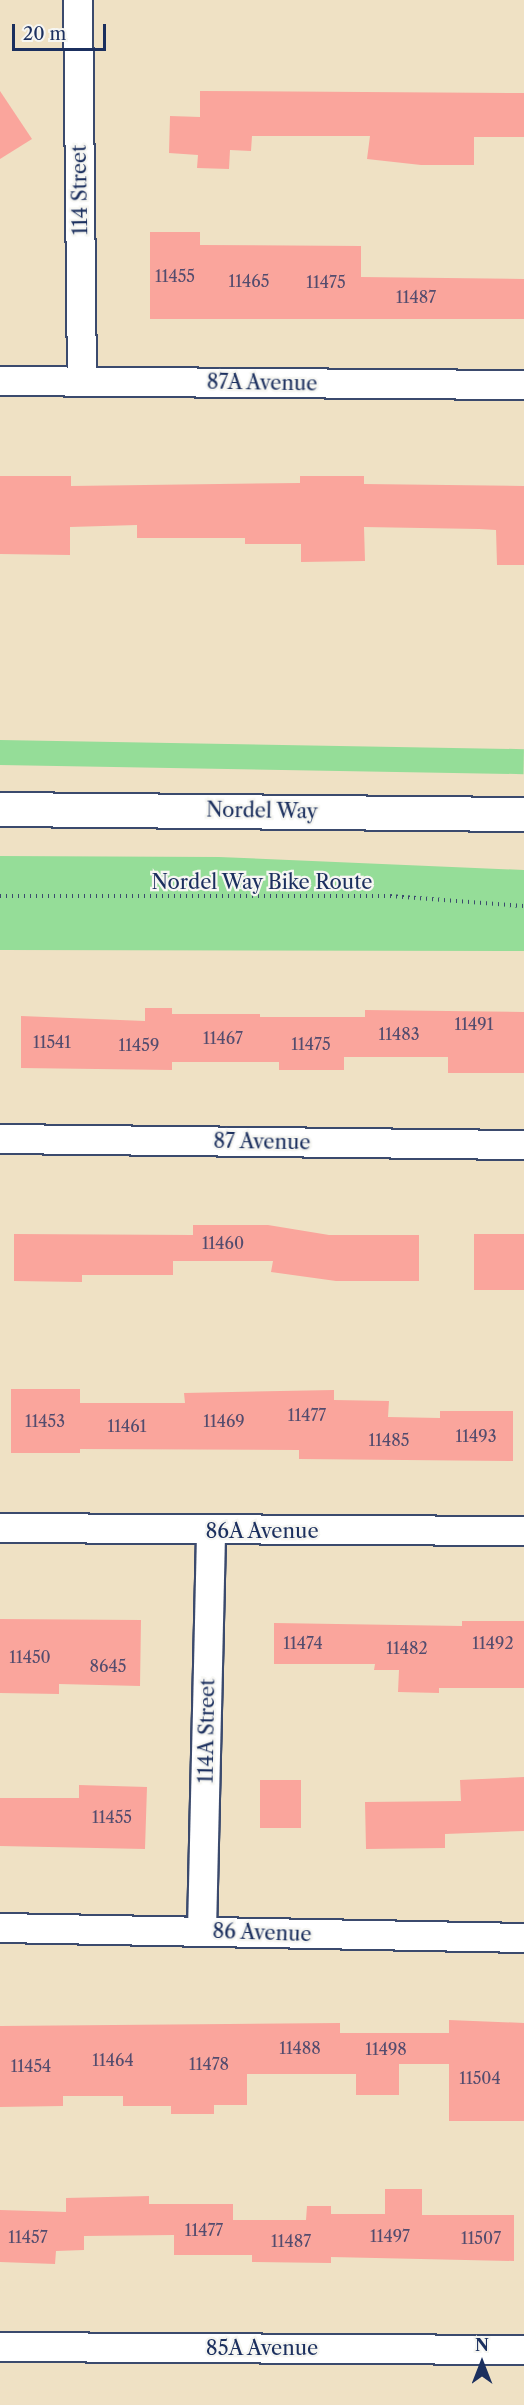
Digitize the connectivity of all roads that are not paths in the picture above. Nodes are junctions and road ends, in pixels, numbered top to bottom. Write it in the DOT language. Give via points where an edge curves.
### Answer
graph roads {
  1 [pos="78,0"];
  2 [pos="0,381"];
  3 [pos="82,381"];
  4 [pos="524,385"];
  5 [pos="0,808"];
  6 [pos="524,813"];
  7 [pos="0,1139"];
  8 [pos="524,1145"];
  9 [pos="0,1528"];
  10 [pos="211,1531"];
  11 [pos="524,1531"];
  12 [pos="0,1928"];
  13 [pos="202,1931"];
  14 [pos="524,1938"];
  15 [pos="0,2347"];
  16 [pos="524,2350"];
  1 -- 3 [label="street, 114 Street"];
  2 -- 3 [label="street, 87A Avenue"];
  3 -- 4 [label="street, 87A Avenue"];
  5 -- 6 [label="main road, Nordel Way"];
  7 -- 8 [label="street, 87 Avenue"];
  9 -- 10 [label="street, 86A Avenue"];
  10 -- 11 [label="street, 86A Avenue"];
  10 -- 13 [label="street, 114A Street"];
  12 -- 13 [label="street, 86 Avenue"];
  13 -- 14 [label="street, 86 Avenue"];
  15 -- 16 [label="street, 85A Avenue"];
}
